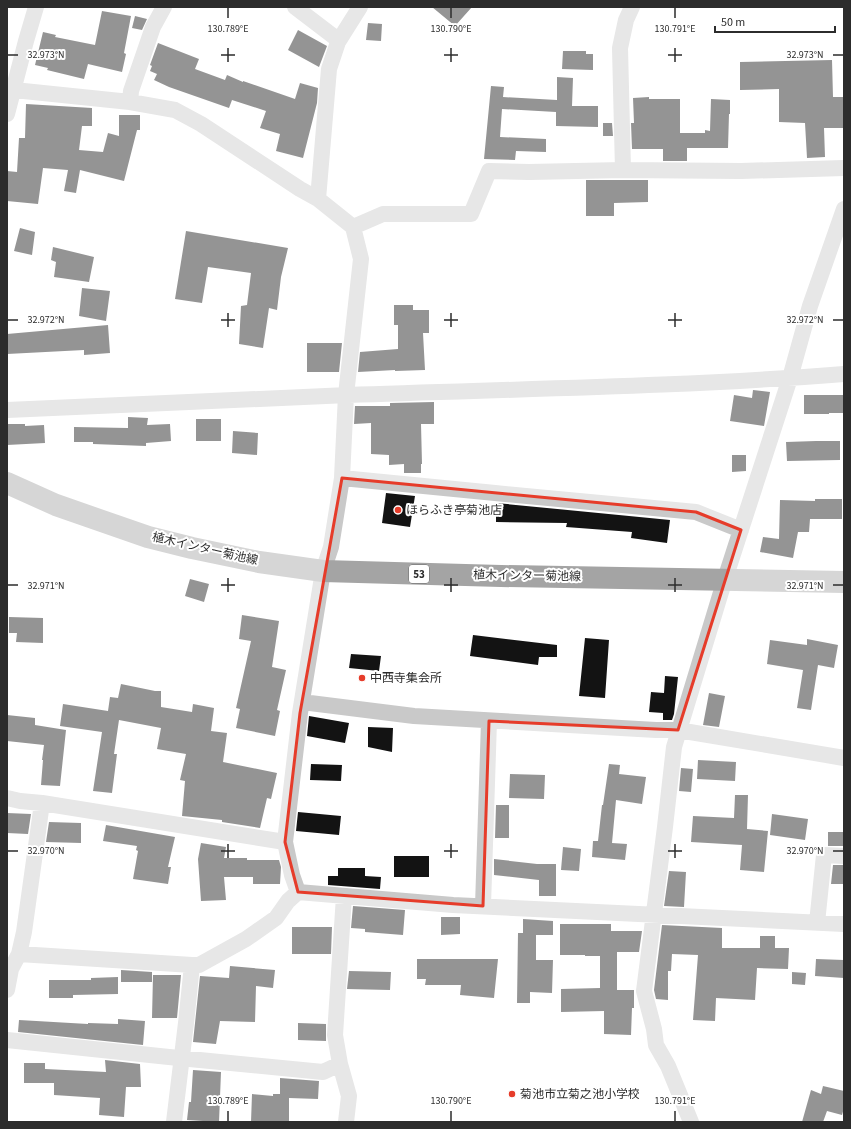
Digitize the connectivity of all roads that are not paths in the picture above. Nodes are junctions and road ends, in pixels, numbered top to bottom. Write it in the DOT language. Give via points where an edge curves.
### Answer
graph roads {
  1 [pos="36,7"];
  2 [pos="164,7"];
  3 [pos="295,7"];
  4 [pos="360,7"];
  5 [pos="632,7"];
  6 [pos="339,40"];
  7 [pos="10,88"];
  8 [pos="130,102"];
  9 [pos="7,114"];
  10 [pos="844,168"];
  11 [pos="622,170"];
  12 [pos="318,200"];
  13 [pos="844,209"];
  14 [pos="353,227"];
  15 [pos="844,374"];
  16 [pos="790,378"];
  17 [pos="346,395"];
  18 [pos="7,410"];
  19 [pos="342,478"];
  20 [pos="7,483"];
  21 [pos="742,530"];
  22 [pos="323,571"];
  23 [pos="725,579"];
  24 [pos="844,582"];
  25 [pos="302,702"];
  26 [pos="489,720"];
  27 [pos="678,730"];
  28 [pos="844,758"];
  29 [pos="7,798"];
  30 [pos="42,802"];
  31 [pos="285,842"];
  32 [pos="844,856"];
  33 [pos="298,892"];
  34 [pos="344,896"];
  35 [pos="483,906"];
  36 [pos="653,914"];
  37 [pos="817,923"];
  38 [pos="844,924"];
  39 [pos="19,954"];
  40 [pos="192,965"];
  41 [pos="7,990"];
  42 [pos="7,1040"];
  43 [pos="182,1058"];
  44 [pos="340,1064"];
  45 [pos="174,1122"];
  46 [pos="346,1122"];
  47 [pos="691,1122"];
  1 -- 7 [label="street"];
  2 -- 8 [label="street" via="153,27 131,91"];
  3 -- 6 [label="street"];
  4 -- 6 [label="street"];
  5 -- 11 [label="street" via="626,20 620,48"];
  6 -- 12 [label="street" via="329,70"];
  7 -- 8 [label="street"];
  7 -- 9 [label="street"];
  8 -- 12 [label="street" via="181,113"];
  10 -- 11 [label="street"];
  11 -- 14 [label="street" via="489,171 471,214 383,214"];
  12 -- 14 [label="street"];
  13 -- 16 [label="street" via="810,306"];
  14 -- 17 [label="street" via="361,259"];
  15 -- 16 [label="street"];
  16 -- 17 [label="street"];
  16 -- 21 [label="street"];
  17 -- 18 [label="street"];
  17 -- 19 [label="street"];
  19 -- 21 [label="street" via="696,512"];
  19 -- 22 [label="street" via="331,547"];
  20 -- 22 [label="main road, 植木インター菊池線 / 53" via="56,505 148,537 259,562"];
  21 -- 23 [label="street"];
  22 -- 23 [label="main road, 植木インター菊池線 / 53"];
  22 -- 25 [label="street"];
  23 -- 24 [label="main road, 植木インター菊池線 / 53"];
  23 -- 27 [label="street"];
  25 -- 26 [label="street" via="414,716"];
  25 -- 31 [label="street"];
  26 -- 27 [label="street"];
  26 -- 35 [label="street"];
  27 -- 28 [label="street"];
  27 -- 36 [label="street"];
  29 -- 30 [label="street"];
  30 -- 31 [label="street"];
  30 -- 39 [label="street"];
  31 -- 33 [label="street"];
  32 -- 37 [label="street" via="824,854"];
  33 -- 34 [label="street"];
  33 -- 40 [label="street" via="276,918 246,939 199,965"];
  34 -- 35 [label="street"];
  34 -- 44 [label="street" via="335,1035"];
  35 -- 36 [label="street"];
  36 -- 37 [label="street"];
  36 -- 47 [label="street" via="644,991 656,1045 668,1066"];
  37 -- 38 [label="street"];
  39 -- 40 [label="street"];
  39 -- 41 [label="street" via="11,969"];
  40 -- 43 [label="street"];
  42 -- 43 [label="street"];
  43 -- 44 [label="street" via="323,1072"];
  43 -- 45 [label="street"];
  44 -- 46 [label="street" via="349,1096"];
}
